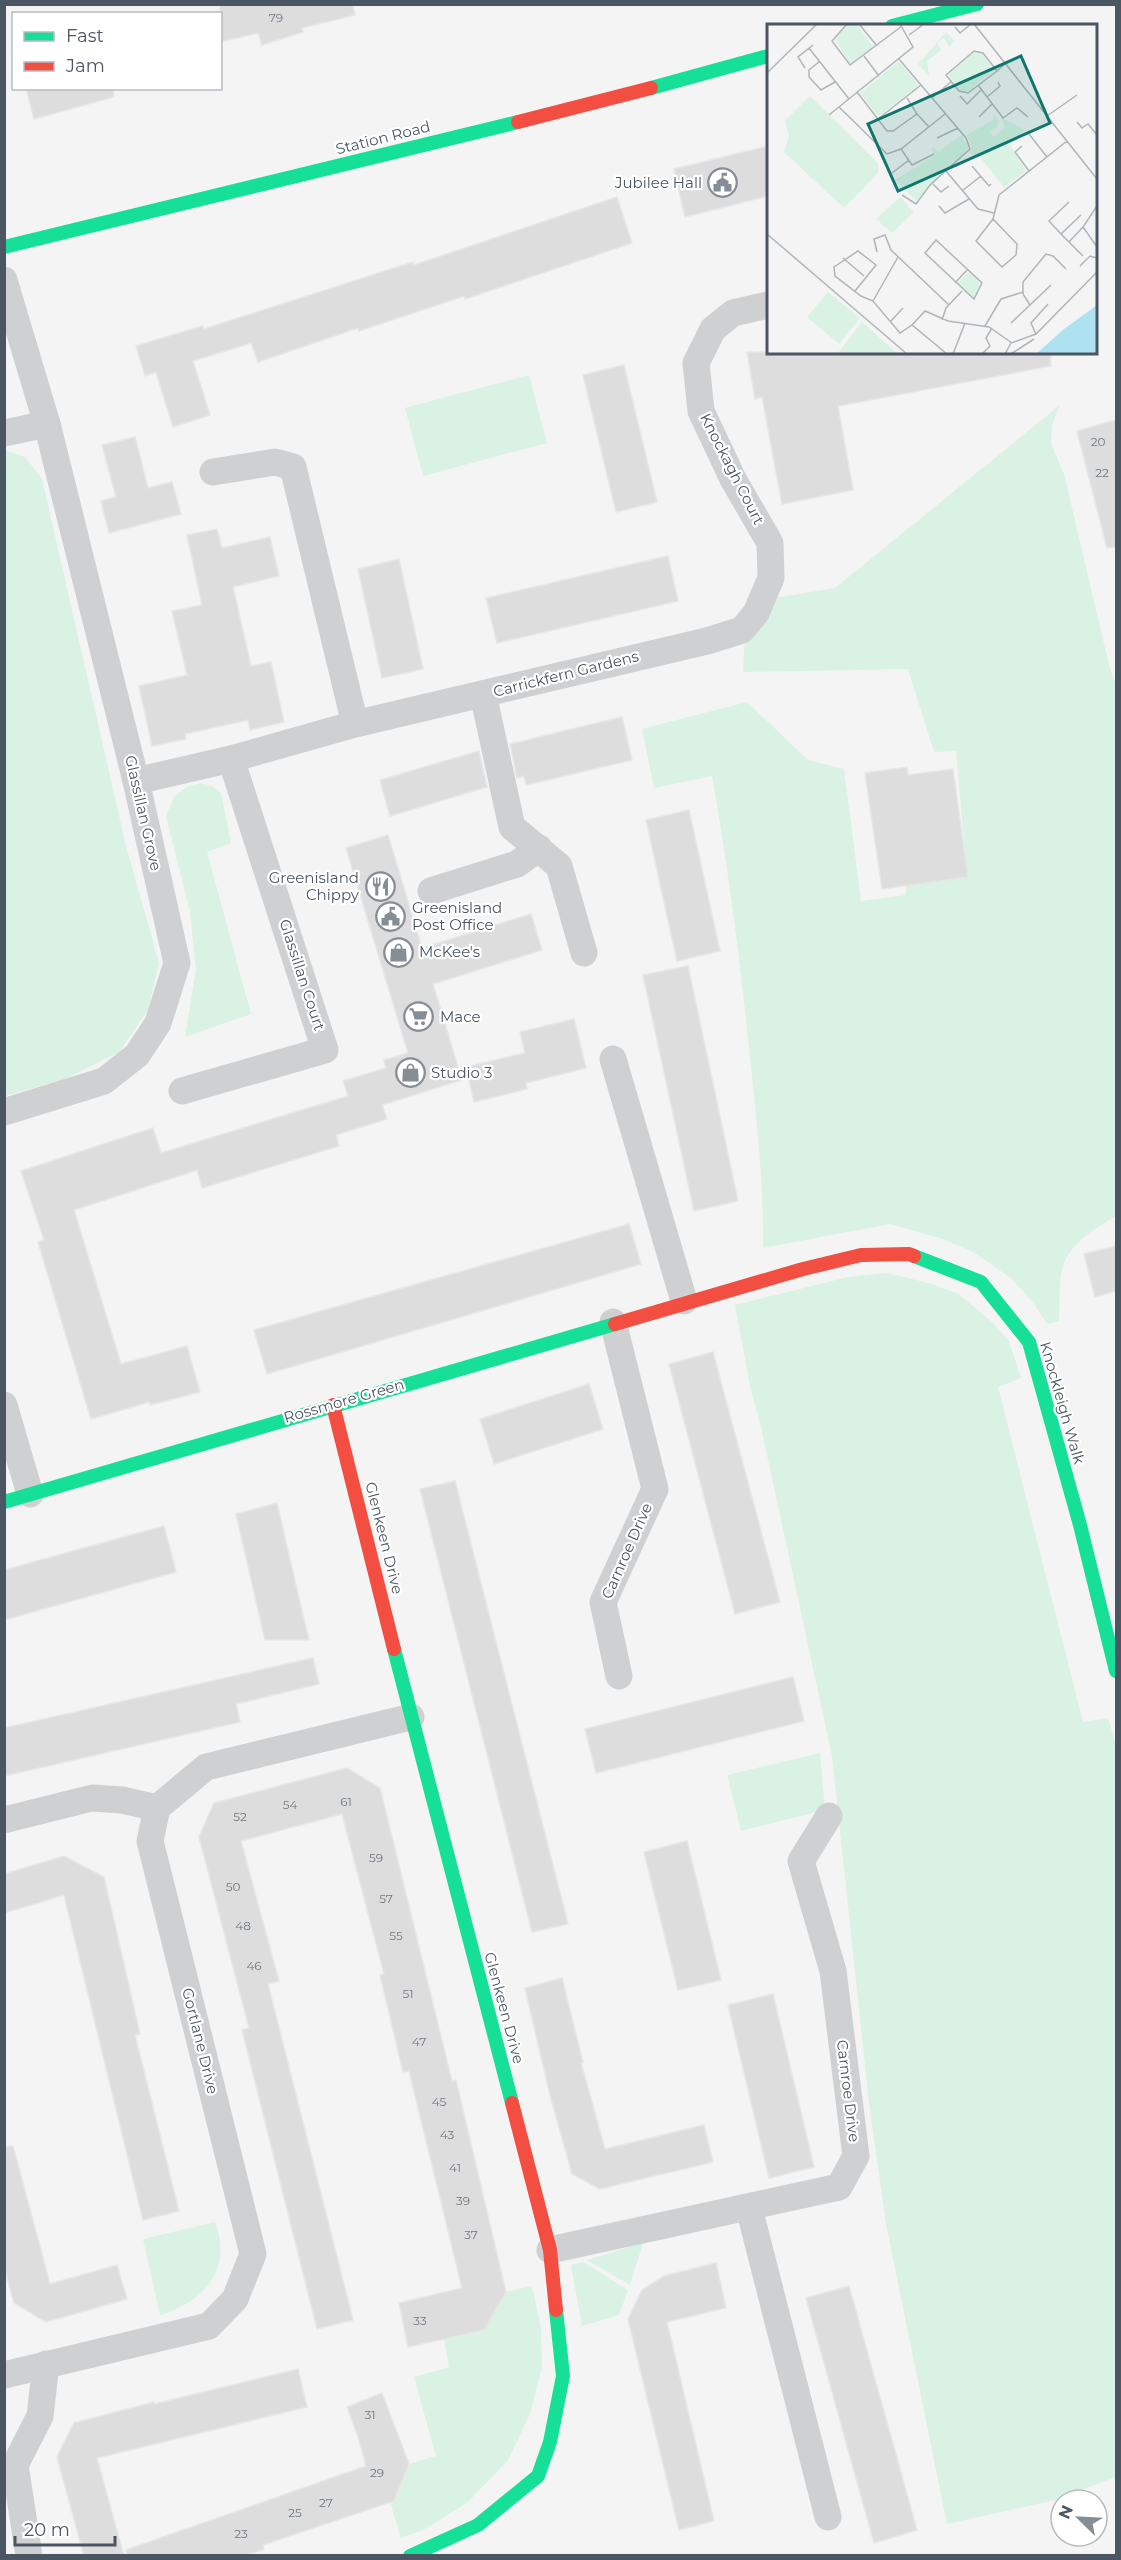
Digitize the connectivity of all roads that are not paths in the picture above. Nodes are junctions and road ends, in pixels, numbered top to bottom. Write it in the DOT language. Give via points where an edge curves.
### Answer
graph roads {
  1 [pos="977,4"];
  2 [pos="900,24"];
  3 [pos="767,56"];
  4 [pos="4,247"];
  5 [pos="4,280"];
  6 [pos="767,304"];
  7 [pos="47,424"];
  8 [pos="4,433"];
  9 [pos="213,472"];
  10 [pos="761,600"];
  11 [pos="483,694"];
  12 [pos="355,724"];
  13 [pos="231,759"];
  14 [pos="136,782"];
  15 [pos="539,848"];
  16 [pos="431,891"];
  17 [pos="584,953"];
  18 [pos="613,1059"];
  19 [pos="182,1091"];
  20 [pos="4,1112"];
  21 [pos="684,1301"];
  22 [pos="613,1322"];
  23 [pos="4,1405"];
  24 [pos="333,1405"];
  25 [pos="30,1494"];
  26 [pos="4,1502"];
  27 [pos="1116,1671"];
  28 [pos="619,1676"];
  29 [pos="411,1717"];
  30 [pos="158,1808"];
  31 [pos="829,1816"];
  32 [pos="4,1820"];
  33 [pos="749,2208"];
  34 [pos="550,2250"];
  35 [pos="46,2364"];
  36 [pos="4,2375"];
  37 [pos="828,2517"];
  38 [pos="29,2556"];
  39 [pos="410,2556"];
  1 -- 2 [label="street"];
  3 -- 4 [label="street, Station Road" via="578,107"];
  5 -- 7 [label="street, Glassillan Grove"];
  6 -- 10 [label="street, Knockagh Court" via="733,313 713,329 696,363 701,411 770,543 771,578"];
  7 -- 8 [label="street"];
  7 -- 14 [label="street, Glassillan Grove"];
  9 -- 12 [label="street" via="275,462 293,467"];
  10 -- 11 [label="street, Carrickfern Gardens" via="742,630"];
  11 -- 12 [label="street, Carrickfern Gardens"];
  11 -- 15 [label="street" via="512,827"];
  12 -- 13 [label="street, Carrickfern Gardens"];
  13 -- 14 [label="street, Carrickfern Gardens"];
  13 -- 19 [label="street, Glassillan Court" via="325,1050"];
  14 -- 20 [label="street, Glassillan Grove" via="177,963 158,1023 137,1055 104,1081"];
  15 -- 16 [label="street" via="517,864"];
  15 -- 17 [label="street" via="559,866"];
  18 -- 21 [label="street"];
  21 -- 22 [label="street, Rossmore Green"];
  21 -- 27 [label="street, Knockleigh Walk" via="861,1255 909,1254 981,1282 1029,1342"];
  22 -- 24 [label="street, Rossmore Green"];
  22 -- 28 [label="street, Carnroe Drive" via="655,1489 603,1602"];
  23 -- 25 [label="street"];
  24 -- 25 [label="street, Rossmore Green"];
  24 -- 29 [label="street, Glenkeen Drive"];
  25 -- 26 [label="street, Rossmore Green"];
  29 -- 30 [label="street" via="206,1767"];
  29 -- 34 [label="street, Glenkeen Drive"];
  30 -- 32 [label="street" via="92,1798"];
  30 -- 35 [label="street, Gortlane Drive" via="150,1841 253,2254 236,2299 208,2326"];
  31 -- 33 [label="street, Carnroe Drive" via="801,1861 833,1971 856,2156 839,2187"];
  33 -- 34 [label="street, Carnroe Drive"];
  33 -- 37 [label="street"];
  34 -- 39 [label="street, Glenkeen Drive" via="563,2376 550,2442 538,2476 478,2525"];
  35 -- 36 [label="street, Gortlane Drive"];
  35 -- 38 [label="street" via="40,2416 15,2465"];
}
